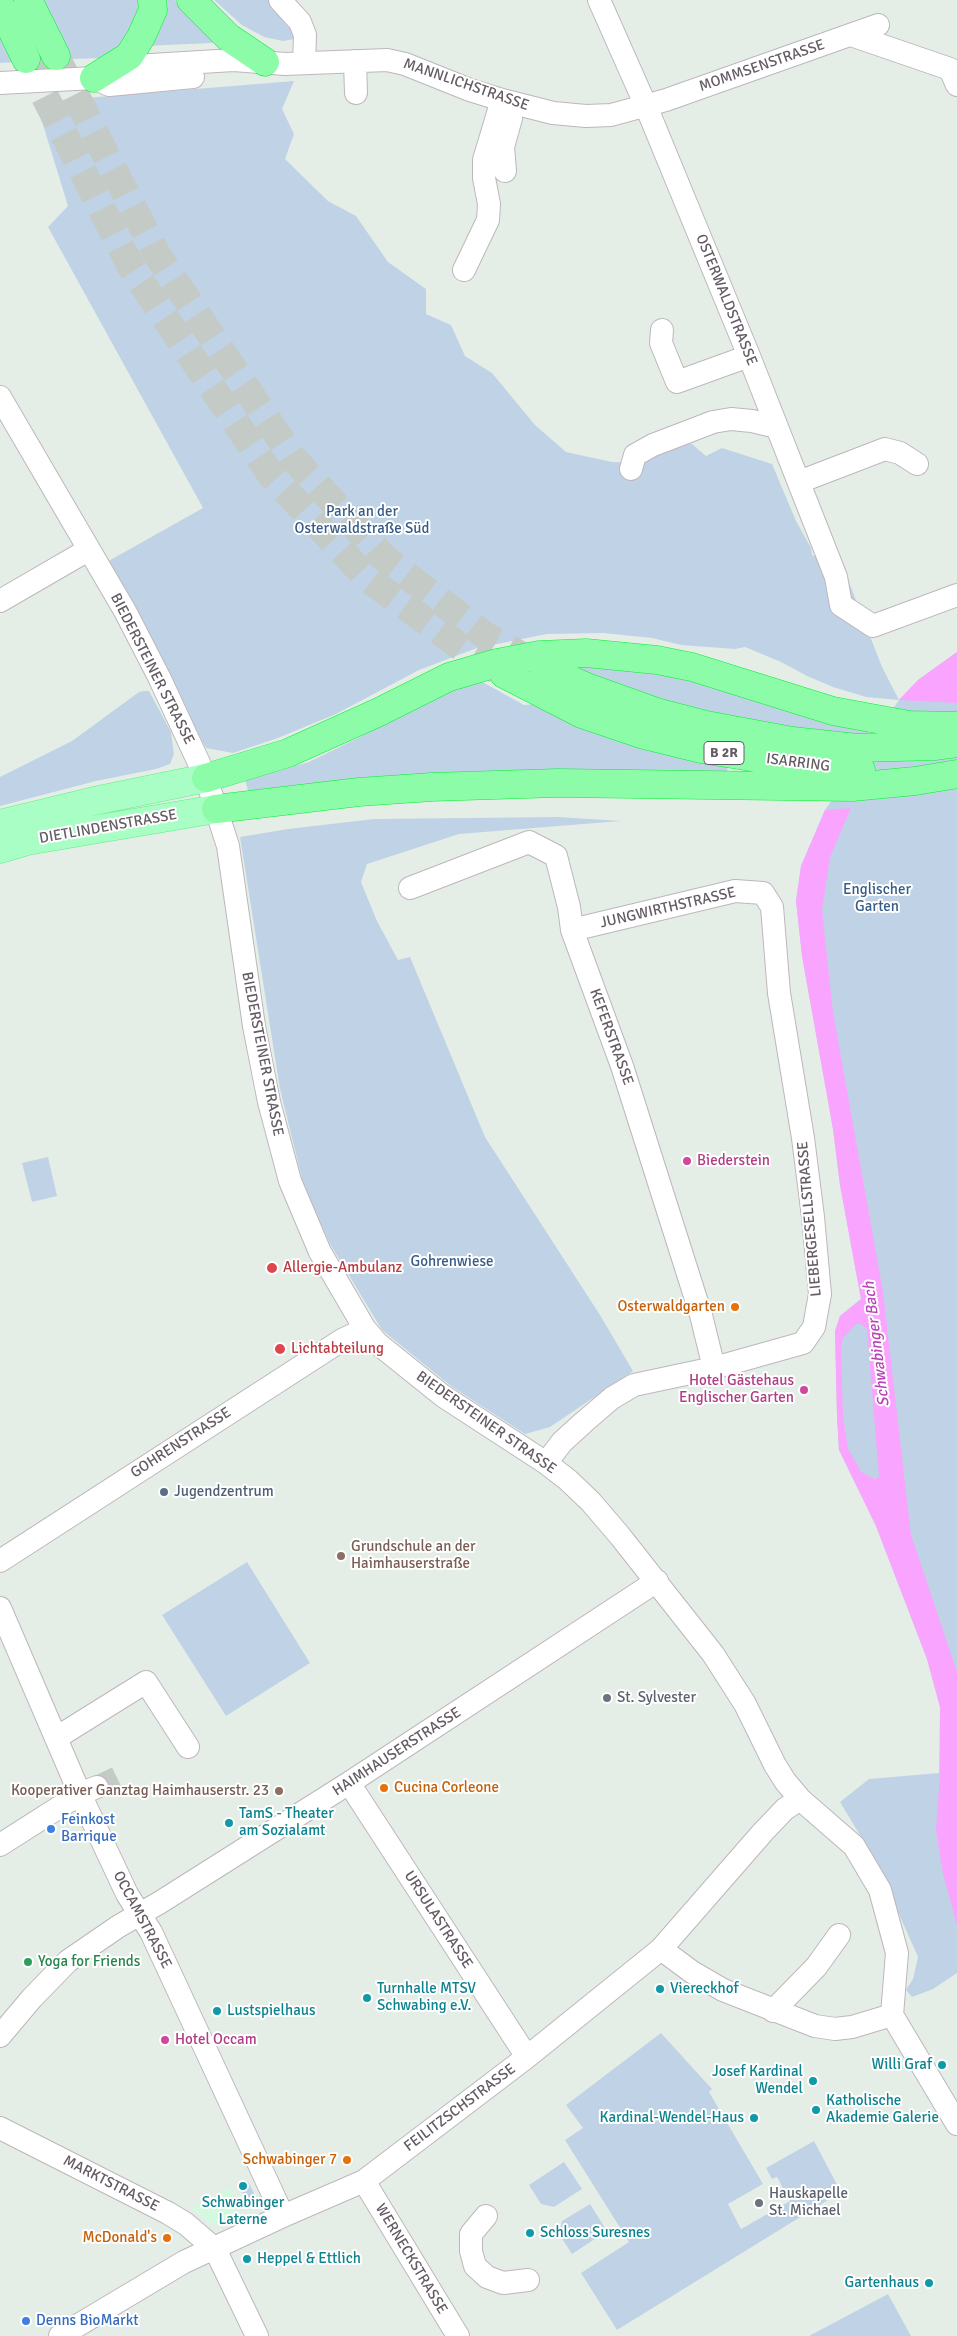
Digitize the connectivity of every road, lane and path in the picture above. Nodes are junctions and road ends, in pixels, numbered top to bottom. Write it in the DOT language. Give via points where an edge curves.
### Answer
graph roads {
  1 [pos="28,0"];
  2 [pos="152,0"];
  3 [pos="191,0"];
  4 [pos="280,0"];
  5 [pos="598,0"];
  6 [pos="0,5"];
  7 [pos="878,25"];
  8 [pos="852,35"];
  9 [pos="56,56"];
  10 [pos="26,59"];
  11 [pos="356,61"];
  12 [pos="285,63"];
  13 [pos="94,78"];
  14 [pos="0,83"];
  15 [pos="957,85"];
  16 [pos="356,93"];
  17 [pos="508,102"];
  18 [pos="646,106"];
  19 [pos="505,171"];
  20 [pos="464,270"];
  21 [pos="662,330"];
  22 [pos="749,356"];
  23 [pos="0,397"];
  24 [pos="777,427"];
  25 [pos="917,464"];
  26 [pos="631,469"];
  27 [pos="799,482"];
  28 [pos="88,550"];
  29 [pos="956,588"];
  30 [pos="0,600"];
  31 [pos="544,668"];
  32 [pos="504,674"];
  33 [pos="957,726"];
  34 [pos="957,743"];
  35 [pos="957,765"];
  36 [pos="957,774"];
  37 [pos="206,778"];
  38 [pos="216,809"];
  39 [pos="0,824"];
  40 [pos="0,848"];
  41 [pos="410,888"];
  42 [pos="763,893"];
  43 [pos="572,930"];
  44 [pos="365,1329"];
  45 [pos="714,1368"];
  46 [pos="546,1463"];
  47 [pos="0,1561"];
  48 [pos="657,1581"];
  49 [pos="2,1618"];
  50 [pos="56,1738"];
  51 [pos="188,1747"];
  52 [pos="349,1783"];
  53 [pos="88,1791"];
  54 [pos="800,1799"];
  55 [pos="0,1845"];
  56 [pos="140,1914"];
  57 [pos="839,1936"];
  58 [pos="661,1949"];
  59 [pos="773,2010"];
  60 [pos="892,2015"];
  61 [pos="0,2036"];
  62 [pos="527,2057"];
  63 [pos="957,2124"];
  64 [pos="0,2128"];
  65 [pos="364,2181"];
  66 [pos="283,2216"];
  67 [pos="486,2216"];
  68 [pos="215,2248"];
  69 [pos="528,2280"];
  70 [pos="60,2336"];
  71 [pos="258,2336"];
  72 [pos="458,2336"];
  1 -- 9 [label="highway"];
  2 -- 13 [label="highway" via="153,10 129,56"];
  3 -- 12 [label="highway" via="228,37"];
  4 -- 12 [label="street" via="300,22 304,35"];
  5 -- 18 [label="street, OSTERWALDSTRASSE"];
  6 -- 10 [label="highway"];
  7 -- 8 [label="street, MOMMSENSTRASSE"];
  8 -- 15 [label="street" via="950,69"];
  8 -- 18 [label="street, MOMMSENSTRASSE"];
  11 -- 12 [label="street, MANNLICHSTRASSE"];
  11 -- 16 [label="street"];
  11 -- 17 [label="street, MANNLICHSTRASSE" via="387,60 405,64"];
  12 -- 13 [label="street, MANNLICHSTRASSE" via="234,60 118,67"];
  13 -- 14 [label="street, MANNLICHSTRASSE"];
  17 -- 18 [label="street, MANNLICHSTRASSE" via="553,113 586,116 611,115"];
  17 -- 19 [label="street" via="503,147"];
  17 -- 20 [label="street" via="484,160 488,220"];
  18 -- 22 [label="street, OSTERWALDSTRASSE"];
  21 -- 22 [label="street" via="661,343 677,382"];
  22 -- 24 [label="street, OSTERWALDSTRASSE"];
  23 -- 28 [label="street, BIEDERSTEINER STRASSE"];
  24 -- 26 [label="street" via="731,419 713,422 653,444 635,455"];
  24 -- 27 [label="street, OSTERWALDSTRASSE"];
  25 -- 27 [label="street" via="900,453 885,449"];
  27 -- 29 [label="street, OSTERWALDSTRASSE" via="836,577 842,605 873,626"];
  28 -- 30 [label="street"];
  28 -- 37 [label="street, BIEDERSTEINER STRASSE" via="159,677"];
  31 -- 34 [label="highway, ISARRING / B 2R" via="656,712 792,741 858,748"];
  32 -- 35 [label="highway, ISARRING / B 2R" via="582,714 644,735 701,749 856,770"];
  33 -- 37 [label="highway" via="910,725 833,712 692,667 657,660 586,653 539,655 449,677 288,753"];
  36 -- 38 [label="highway" via="852,786 558,783 432,787"];
  37 -- 38 [label="street, BIEDERSTEINER STRASSE"];
  37 -- 39 [label="main road, DIETLINDENSTRASSE"];
  38 -- 40 [label="main road, DIETLINDENSTRASSE"];
  38 -- 44 [label="street, BIEDERSTEINER STRASSE" via="228,846 254,1026 269,1102 290,1181 320,1252"];
  41 -- 43 [label="street, KEFERSTRASSE" via="529,842 556,856"];
  42 -- 43 [label="street, JUNGWIRTHSTRASSE" via="735,891"];
  42 -- 45 [label="street, LIEBERGESELLSTRASSE" via="772,907 779,993 803,1138 820,1294 814,1327 803,1343"];
  43 -- 45 [label="street, KEFERSTRASSE" via="622,1066 701,1315"];
  44 -- 46 [label="street, BIEDERSTEINER STRASSE" via="377,1343 443,1396"];
  44 -- 47 [label="street, GOHRENSTRASSE" via="342,1340"];
  45 -- 46 [label="street, LIEBERGESELLSTRASSE" via="634,1385 612,1398 584,1422 562,1442"];
  46 -- 48 [label="street, BIEDERSTEINER STRASSE" via="591,1502"];
  48 -- 52 [label="street, HAIMHAUSERSTRASSE"];
  48 -- 54 [label="street, BIEDERSTEINER STRASSE" via="713,1654 745,1704 774,1765"];
  49 -- 50 [label="street, OCCAMSTRASSE"];
  50 -- 51 [label="street" via="146,1682"];
  50 -- 53 [label="street, OCCAMSTRASSE"];
  52 -- 56 [label="street, HAIMHAUSERSTRASSE"];
  52 -- 62 [label="street, URSULASTRASSE"];
  53 -- 55 [label="street"];
  53 -- 56 [label="street, OCCAMSTRASSE" via="127,1894"];
  54 -- 58 [label="street, FEILITZSCHSTRASSE" via="785,1808"];
  54 -- 60 [label="street, BIEDERSTEINER STRASSE" via="854,1846 880,1890 897,1952"];
  56 -- 61 [label="street, HAIMHAUSERSTRASSE" via="68,1961"];
  56 -- 66 [label="street, OCCAMSTRASSE"];
  57 -- 59 [label="street" via="816,1967"];
  58 -- 59 [label="street" via="722,1990"];
  58 -- 62 [label="street, FEILITZSCHSTRASSE"];
  59 -- 60 [label="street" via="815,2026 835,2029"];
  60 -- 63 [label="street"];
  62 -- 65 [label="street, FEILITZSCHSTRASSE"];
  64 -- 68 [label="street, MARKTSTRASSE" via="168,2213"];
  65 -- 66 [label="street, FEILITZSCHSTRASSE"];
  65 -- 72 [label="street, WERNECKSTRASSE"];
  66 -- 68 [label="street, FEILITZSCHSTRASSE"];
  67 -- 69 [label="street" via="471,2234 475,2266 503,2283"];
  68 -- 70 [label="street, FEILITZSCHSTRASSE" via="184,2262"];
  68 -- 71 [label="street"];
}
